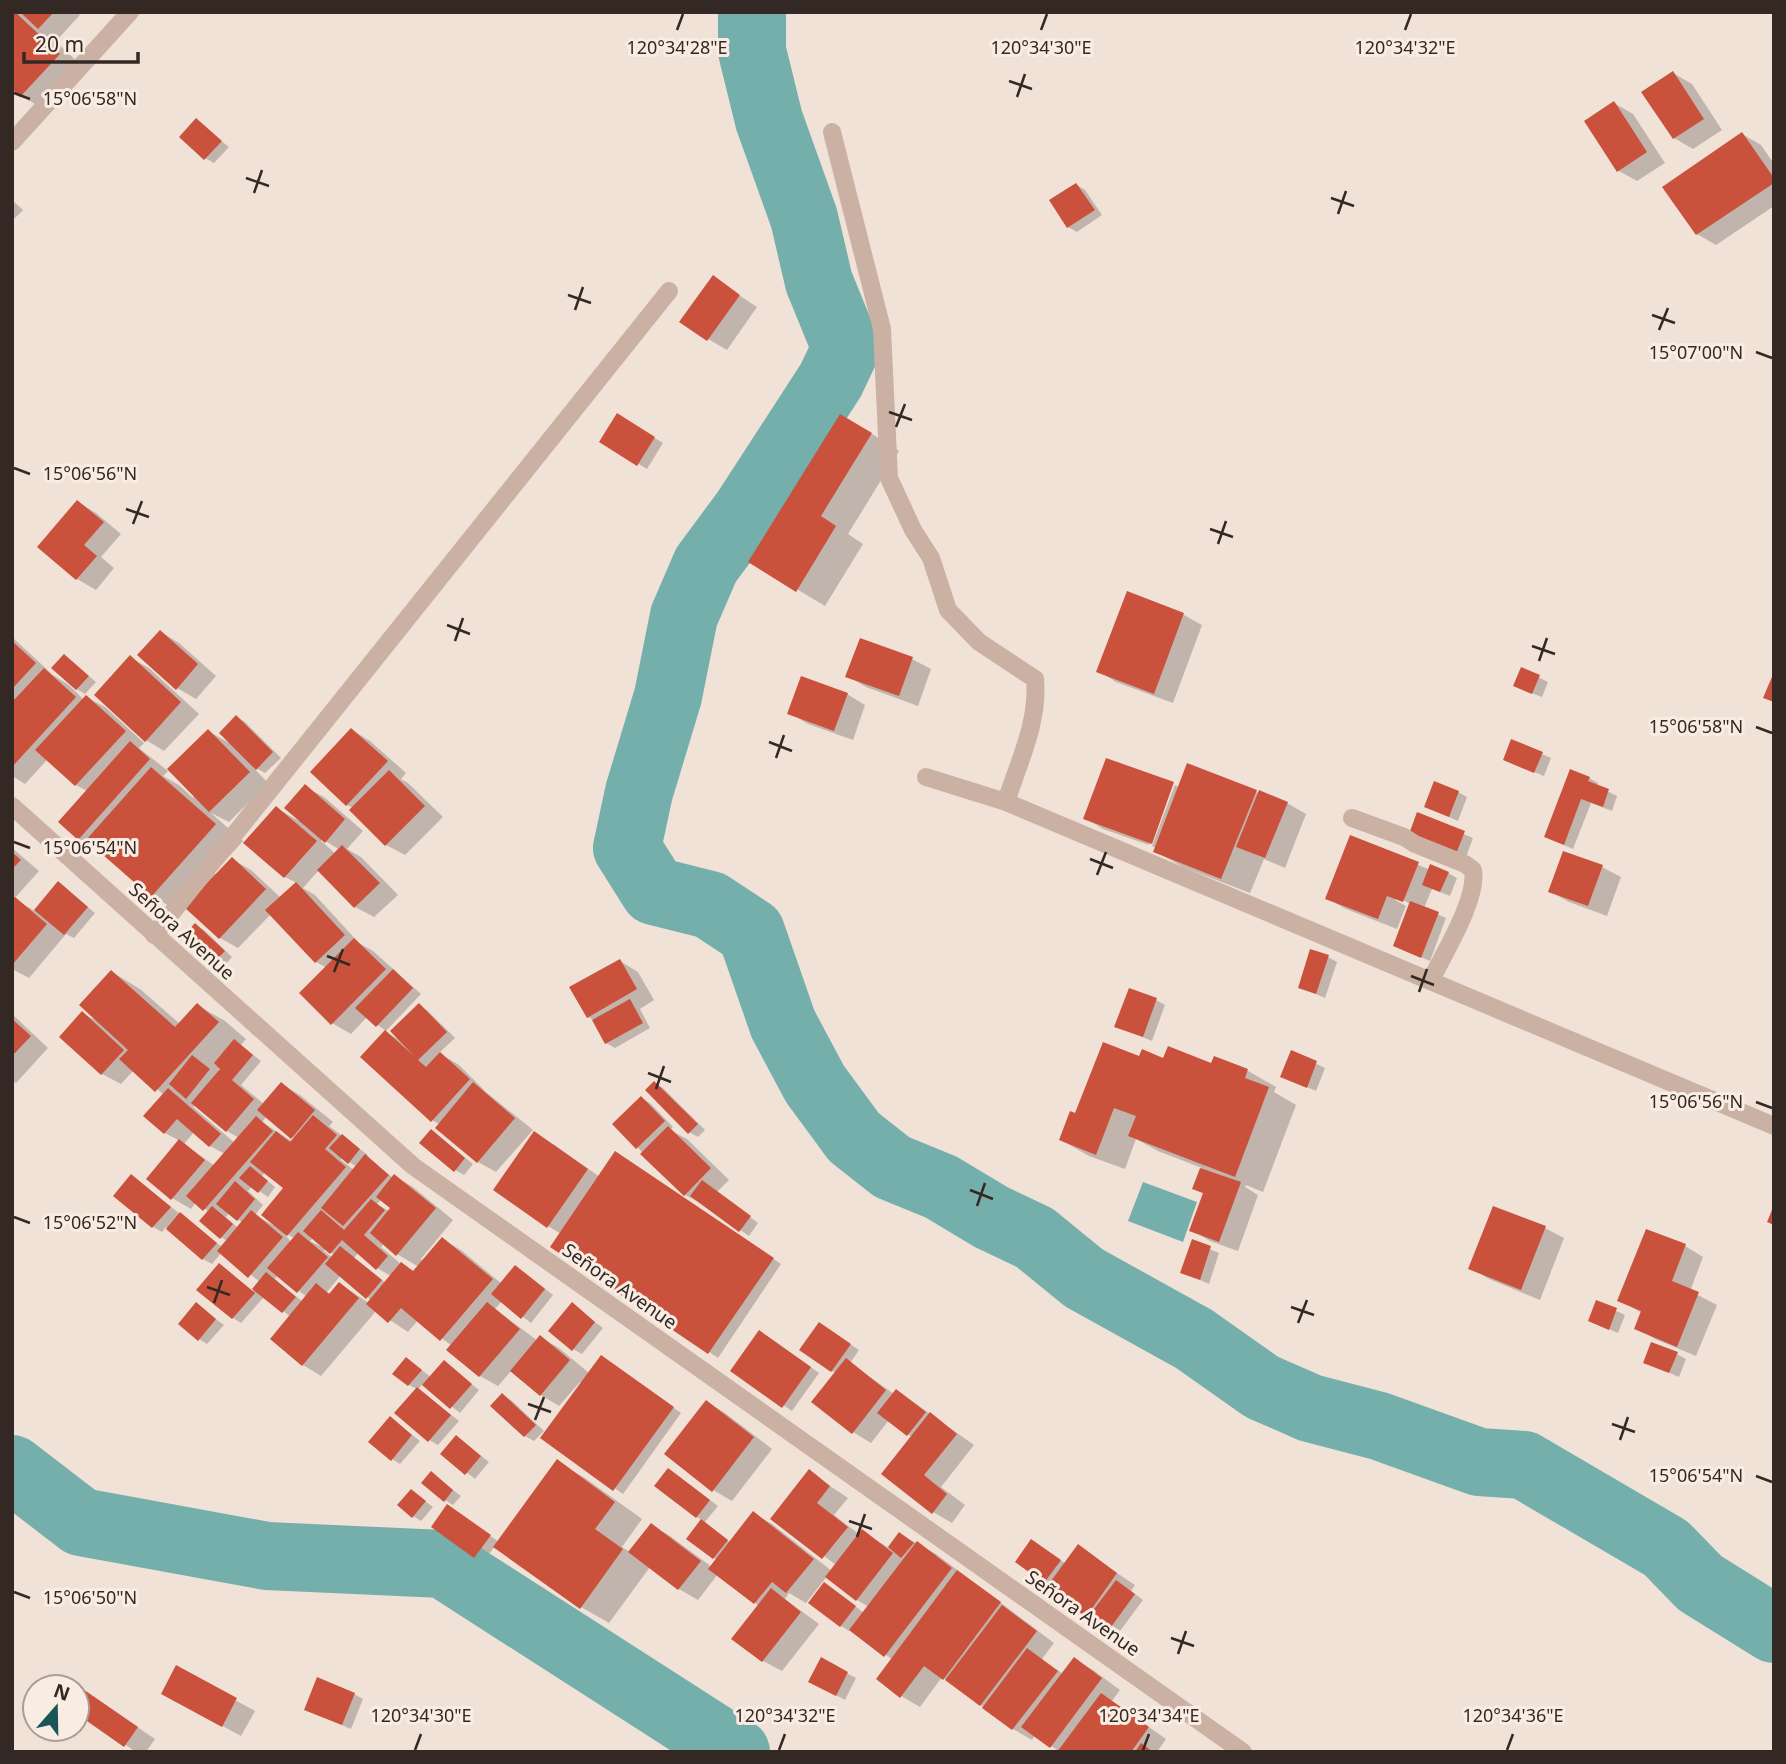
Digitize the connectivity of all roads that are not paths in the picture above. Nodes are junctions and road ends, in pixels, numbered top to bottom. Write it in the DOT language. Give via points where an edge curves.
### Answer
graph roads {
  1 [pos="130,12"];
  2 [pos="832,132"];
  3 [pos="12,142"];
  4 [pos="669,290"];
  5 [pos="926,777"];
  6 [pos="1006,802"];
  7 [pos="12,806"];
  8 [pos="1352,818"];
  9 [pos="154,935"];
  10 [pos="1431,980"];
  11 [pos="1774,1126"];
  12 [pos="1243,1752"];
  1 -- 3 [label="street"];
  2 -- 6 [label="street" via="882,329 888,478 930,558 948,610 979,642 1035,679 1032,723"];
  4 -- 9 [label="street"];
  5 -- 6 [label="street"];
  6 -- 10 [label="street"];
  7 -- 9 [label="street, Señora Avenue"];
  8 -- 10 [label="street" via="1473,870 1471,898"];
  9 -- 12 [label="street, Señora Avenue" via="413,1166"];
  10 -- 11 [label="street"];
}
